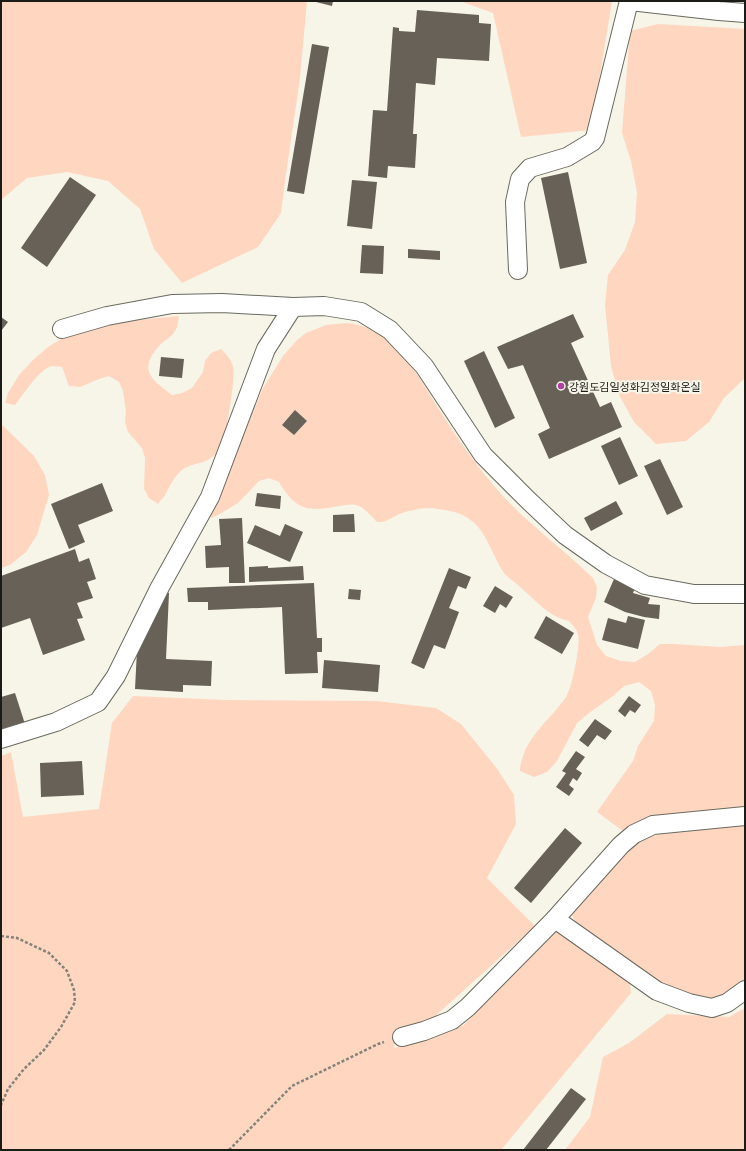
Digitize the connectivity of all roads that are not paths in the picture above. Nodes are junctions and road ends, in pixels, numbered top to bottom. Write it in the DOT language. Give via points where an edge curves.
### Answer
graph roads {
  1 [pos="629,1"];
  2 [pos="745,13"];
  3 [pos="518,270"];
  4 [pos="293,307"];
  5 [pos="62,329"];
  6 [pos="745,594"];
  7 [pos="1,739"];
  8 [pos="745,816"];
  9 [pos="555,919"];
  10 [pos="745,990"];
  11 [pos="402,1036"];
  1 -- 2 [label="street"];
  1 -- 3 [label="street" via="595,138 566,157 530,168 520,179 515,202"];
  4 -- 5 [label="street" via="222,303 172,304 108,316"];
  4 -- 6 [label="street" via="324,306 361,312 390,330 424,366 483,455 565,535 606,564 645,584 694,594"];
  4 -- 7 [label="street" via="266,349 210,497 160,587 116,676 98,702 56,722"];
  8 -- 9 [label="street" via="653,825 634,834 621,845"];
  9 -- 10 [label="street" via="657,991 683,1001 712,1008 727,1004"];
  9 -- 11 [label="street" via="452,1020"];
}
